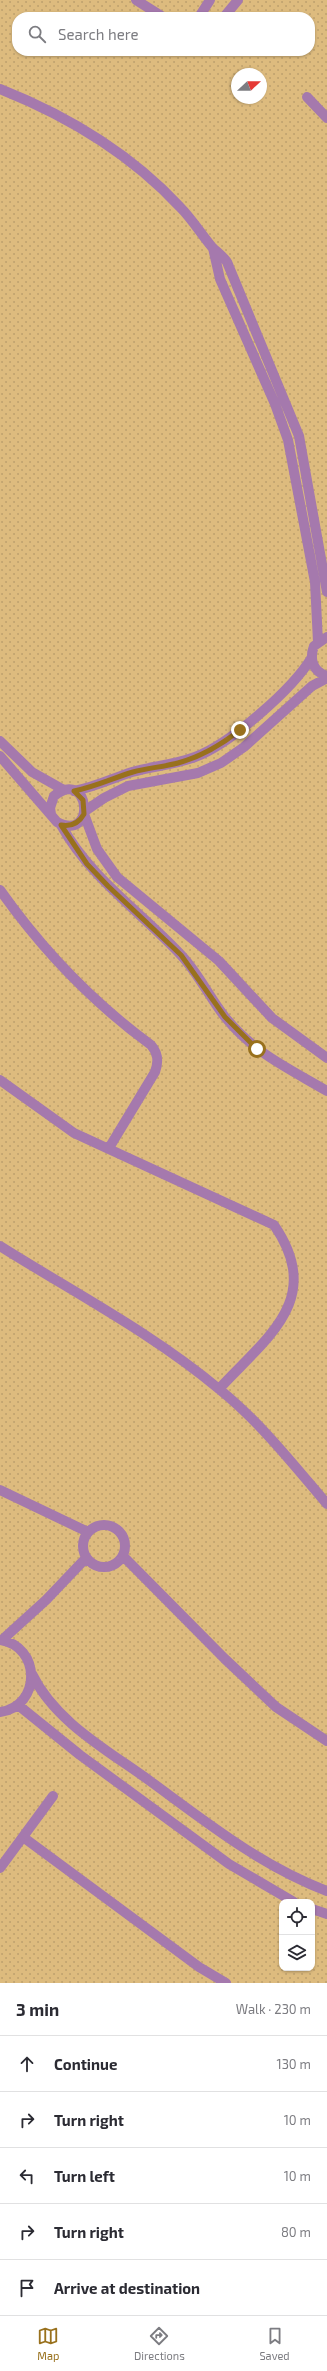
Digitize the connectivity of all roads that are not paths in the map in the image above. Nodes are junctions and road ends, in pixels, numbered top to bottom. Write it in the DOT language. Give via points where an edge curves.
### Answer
graph roads {
  1 [pos="136,0"];
  2 [pos="210,0"];
  3 [pos="238,0"];
  4 [pos="155,12"];
  5 [pos="202,12"];
  6 [pos="228,12"];
  7 [pos="0,89"];
  8 [pos="308,97"];
  9 [pos="327,118"];
  10 [pos="317,565"];
  11 [pos="327,592"];
  12 [pos="323,639"];
  13 [pos="312,657"];
  14 [pos="327,677"];
  15 [pos="0,741"];
  16 [pos="0,756"];
  17 [pos="69,791"];
  18 [pos="85,813"];
  19 [pos="51,814"];
  20 [pos="61,825"];
  21 [pos="0,890"];
  22 [pos="327,1058"];
  23 [pos="0,1080"];
  24 [pos="327,1091"];
  25 [pos="109,1148"];
  26 [pos="0,1246"];
  27 [pos="219,1389"];
  28 [pos="0,1490"];
  29 [pos="327,1504"];
  30 [pos="88,1532"];
  31 [pos="123,1556"];
  32 [pos="86,1558"];
  33 [pos="1,1640"];
  34 [pos="32,1674"];
  35 [pos="18,1705"];
  36 [pos="0,1712"];
  37 [pos="327,1741"];
  38 [pos="53,1796"];
  39 [pos="23,1837"];
  40 [pos="0,1868"];
  41 [pos="327,1891"];
  42 [pos="289,1899"];
  43 [pos="315,1910"];
  44 [pos="327,1914"];
  45 [pos="226,1983"];
  1 -- 4 [label="street"];
  2 -- 5 [label="street"];
  3 -- 6 [label="street"];
  7 -- 10 [label="street" via="80,127 124,155 181,207 213,248 220,279 275,404 288,440"];
  8 -- 9 [label="street"];
  10 -- 11 [label="street"];
  10 -- 12 [label="street" via="318,603"];
  12 -- 13 [label="street" via="312,651"];
  13 -- 14 [label="street" via="315,668"];
  13 -- 17 [label="street" via="287,687 240,730 214,748 178,763 134,772 94,787"];
  14 -- 18 [label="street" via="312,686 244,747 221,763 186,776 128,786 104,798"];
  15 -- 17 [label="street" via="32,772"];
  16 -- 19 [label="street"];
  17 -- 18 [label="street" via="83,800"];
  17 -- 19 [label="street" via="54,796"];
  18 -- 20 [label="street" via="77,823"];
  18 -- 22 [label="street" via="97,849 117,878 219,961 282,1027"];
  19 -- 20 [label="street"];
  20 -- 24 [label="street" via="77,851 108,886 181,955 240,1034 272,1061"];
  21 -- 25 [label="street" via="31,933 75,982 151,1045 156,1052 158,1059 155,1072"];
  23 -- 25 [label="street" via="74,1133"];
  25 -- 27 [label="street" via="258,1216 274,1225 287,1247 294,1269 294,1285 286,1314"];
  26 -- 27 [label="street" via="158,1344"];
  27 -- 29 [label="street" via="263,1431"];
  28 -- 30 [label="street"];
  30 -- 31 [label="street" via="99,1525 113,1526 125,1542"];
  30 -- 32 [label="street" via="83,1542"];
  31 -- 32 [label="street" via="107,1567 95,1565"];
  31 -- 37 [label="street" via="276,1707"];
  32 -- 33 [label="street" via="46,1600"];
  33 -- 34 [label="street" via="17,1646 23,1652 31,1666"];
  34 -- 35 [label="street" via="29,1692"];
  34 -- 41 [label="street" via="50,1702 92,1739 252,1854 294,1877"];
  35 -- 36 [label="street"];
  35 -- 42 [label="street" via="80,1755 229,1864"];
  38 -- 39 [label="street"];
  39 -- 40 [label="street"];
  39 -- 45 [label="street" via="199,1967"];
  43 -- 44 [label="street"];
}
